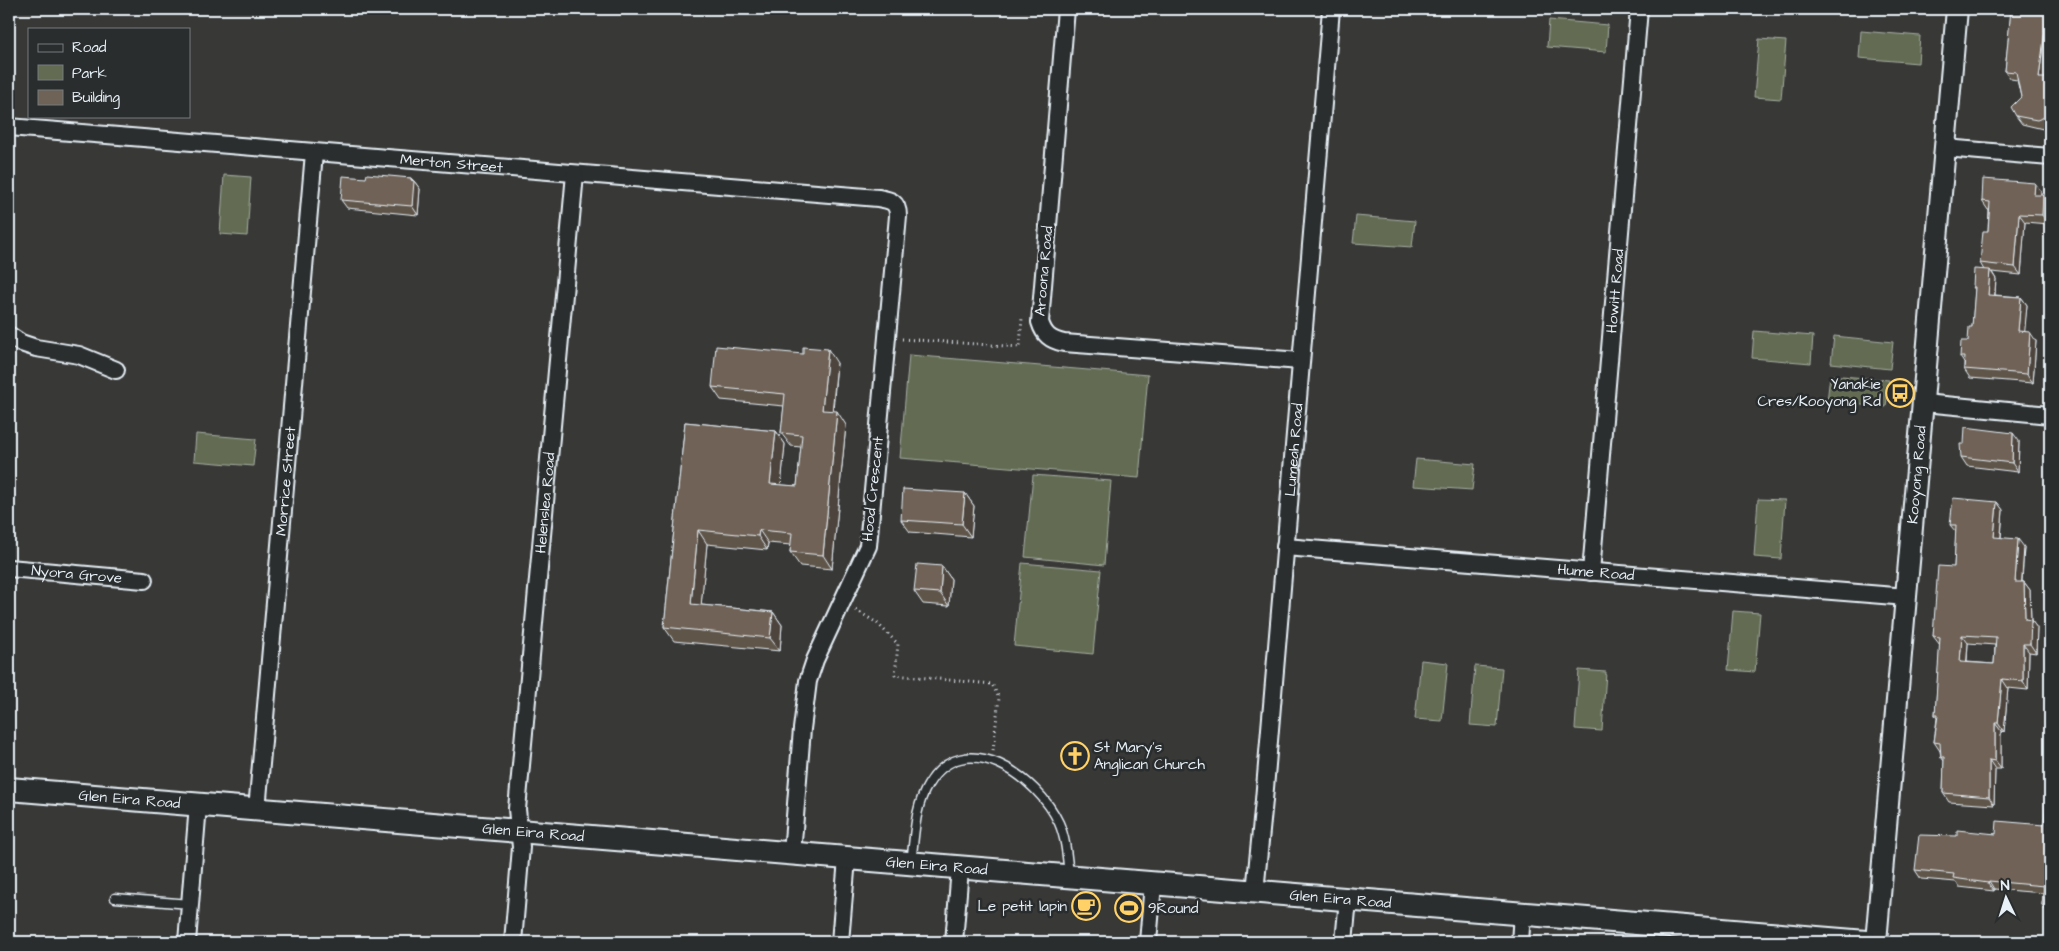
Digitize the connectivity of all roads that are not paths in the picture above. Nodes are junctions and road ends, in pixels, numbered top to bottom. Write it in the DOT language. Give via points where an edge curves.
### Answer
graph roads {
  1 [pos="1066,9"];
  2 [pos="1331,9"];
  3 [pos="1639,9"];
  4 [pos="1952,9"];
  5 [pos="9,127"];
  6 [pos="1945,148"];
  7 [pos="314,153"];
  8 [pos="2050,157"];
  9 [pos="575,174"];
  10 [pos="894,202"];
  11 [pos="9,335"];
  12 [pos="1301,361"];
  13 [pos="116,370"];
  14 [pos="1924,403"];
  15 [pos="2050,415"];
  16 [pos="1285,547"];
  17 [pos="9,568"];
  18 [pos="1591,572"];
  19 [pos="144,580"];
  20 [pos="1907,597"];
  21 [pos="9,790"];
  22 [pos="198,805"];
  23 [pos="257,810"];
  24 [pos="519,831"];
  25 [pos="792,854"];
  26 [pos="847,859"];
  27 [pos="911,864"];
  28 [pos="960,868"];
  29 [pos="1069,877"];
  30 [pos="1153,884"];
  31 [pos="1255,892"];
  32 [pos="115,898"];
  33 [pos="1348,900"];
  34 [pos="190,904"];
  35 [pos="1522,914"];
  36 [pos="187,942"];
  37 [pos="513,942"];
  38 [pos="840,942"];
  39 [pos="954,942"];
  40 [pos="1148,942"];
  41 [pos="1344,942"];
  42 [pos="1520,942"];
  43 [pos="1866,942"];
  44 [pos="1876,942"];
  1 -- 12 [label="street, Aroona Road" via="1040,322 1043,332 1064,343"];
  2 -- 12 [label="street, Lumeah Road"];
  3 -- 18 [label="street, Howitt Road"];
  4 -- 6 [label="street, Kooyong Road"];
  5 -- 7 [label="street, Merton Street"];
  6 -- 8 [label="street"];
  6 -- 14 [label="street, Kooyong Road"];
  7 -- 9 [label="street, Merton Street"];
  7 -- 23 [label="street, Morrice Street"];
  9 -- 10 [label="street, Merton Street" via="878,198"];
  9 -- 24 [label="street, Helenslea Road" via="517,809"];
  10 -- 25 [label="street, Hood Crescent" via="898,216 868,546 808,681"];
  11 -- 13 [label="street" via="36,348 79,355"];
  12 -- 16 [label="street, Lumeah Road"];
  14 -- 15 [label="street"];
  14 -- 20 [label="street, Kooyong Road"];
  16 -- 18 [label="street, Hume Road"];
  16 -- 31 [label="street, Lumeah Road"];
  17 -- 19 [label="street, Nyora Grove"];
  18 -- 20 [label="street, Hume Road"];
  20 -- 44 [label="street, Kooyong Road"];
  21 -- 22 [label="main road, Glen Eira Road"];
  22 -- 23 [label="main road, Glen Eira Road"];
  22 -- 34 [label="street"];
  23 -- 24 [label="main road, Glen Eira Road"];
  24 -- 25 [label="main road, Glen Eira Road"];
  24 -- 37 [label="street, Helenslea Road" via="521,847"];
  25 -- 26 [label="main road, Glen Eira Road"];
  26 -- 27 [label="main road, Glen Eira Road"];
  26 -- 38 [label="street"];
  27 -- 28 [label="main road, Glen Eira Road"];
  27 -- 29 [label="lane" via="917,813 936,773 944,765 965,758 992,760 1030,785 1051,810 1063,837"];
  28 -- 29 [label="main road, Glen Eira Road"];
  28 -- 39 [label="street"];
  29 -- 30 [label="main road, Glen Eira Road"];
  30 -- 31 [label="main road, Glen Eira Road"];
  30 -- 40 [label="street"];
  31 -- 33 [label="main road, Glen Eira Road"];
  32 -- 34 [label="lane"];
  33 -- 35 [label="main road, Glen Eira Road"];
  33 -- 41 [label="street"];
  34 -- 36 [label="street"];
  35 -- 42 [label="street"];
  35 -- 43 [label="main road, Glen Eira Road"];
}
